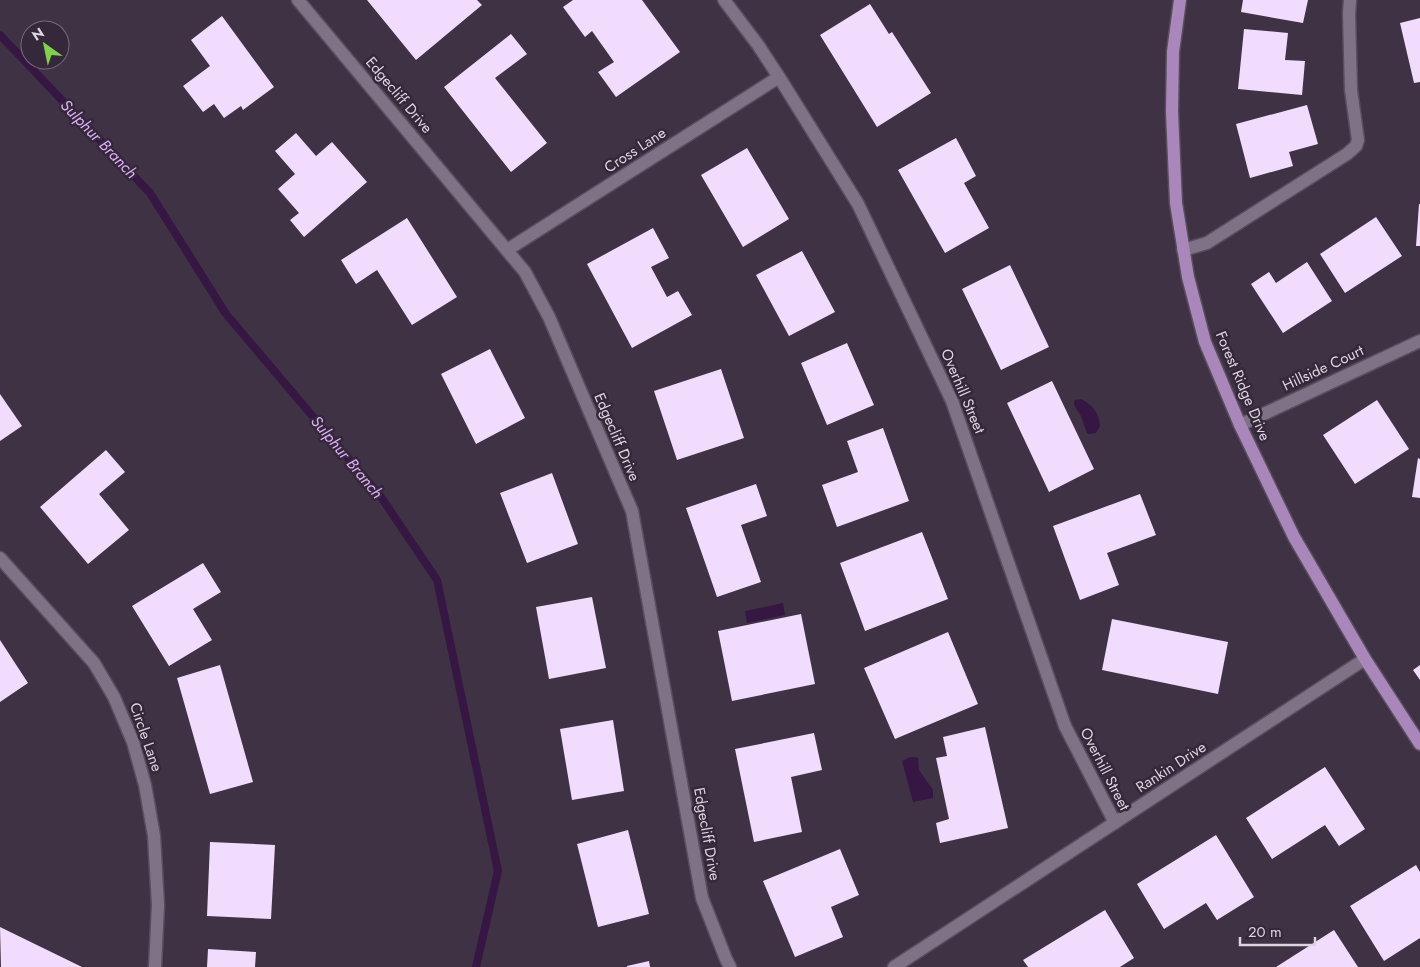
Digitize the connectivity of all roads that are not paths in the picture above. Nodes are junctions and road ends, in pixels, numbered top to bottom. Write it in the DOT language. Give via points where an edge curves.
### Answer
graph roads {
  1 [pos="298,0"];
  2 [pos="724,0"];
  3 [pos="1180,0"];
  4 [pos="1350,0"];
  5 [pos="779,77"];
  6 [pos="507,250"];
  7 [pos="1183,250"];
  8 [pos="1420,341"];
  9 [pos="1240,425"];
  10 [pos="1,562"];
  11 [pos="1365,659"];
  12 [pos="1420,744"];
  13 [pos="1115,823"];
  14 [pos="155,967"];
  15 [pos="730,967"];
  16 [pos="894,967"];
  1 -- 6 [label="street, Edgecliff Drive"];
  2 -- 5 [label="street, Overhill Street"];
  3 -- 7 [label="main road, Forest Ridge Drive" via="1173,52 1172,112 1176,203"];
  4 -- 7 [label="street" via="1351,90 1358,140 1356,146 1207,243"];
  5 -- 6 [label="street, Cross Lane"];
  5 -- 13 [label="street, Overhill Street" via="858,204 952,401 1065,726"];
  6 -- 15 [label="street, Edgecliff Drive" via="525,272 549,317 632,511 702,898"];
  7 -- 9 [label="main road, Forest Ridge Drive" via="1205,342"];
  8 -- 9 [label="street, Hillside Court"];
  9 -- 11 [label="main road, Forest Ridge Drive" via="1294,537"];
  10 -- 14 [label="street, Circle Lane" via="94,663 114,697 133,742 154,836 158,905"];
  11 -- 12 [label="main road, Forest Ridge Drive"];
  11 -- 13 [label="street, Rankin Drive"];
  13 -- 16 [label="street, Rankin Drive"];
}
